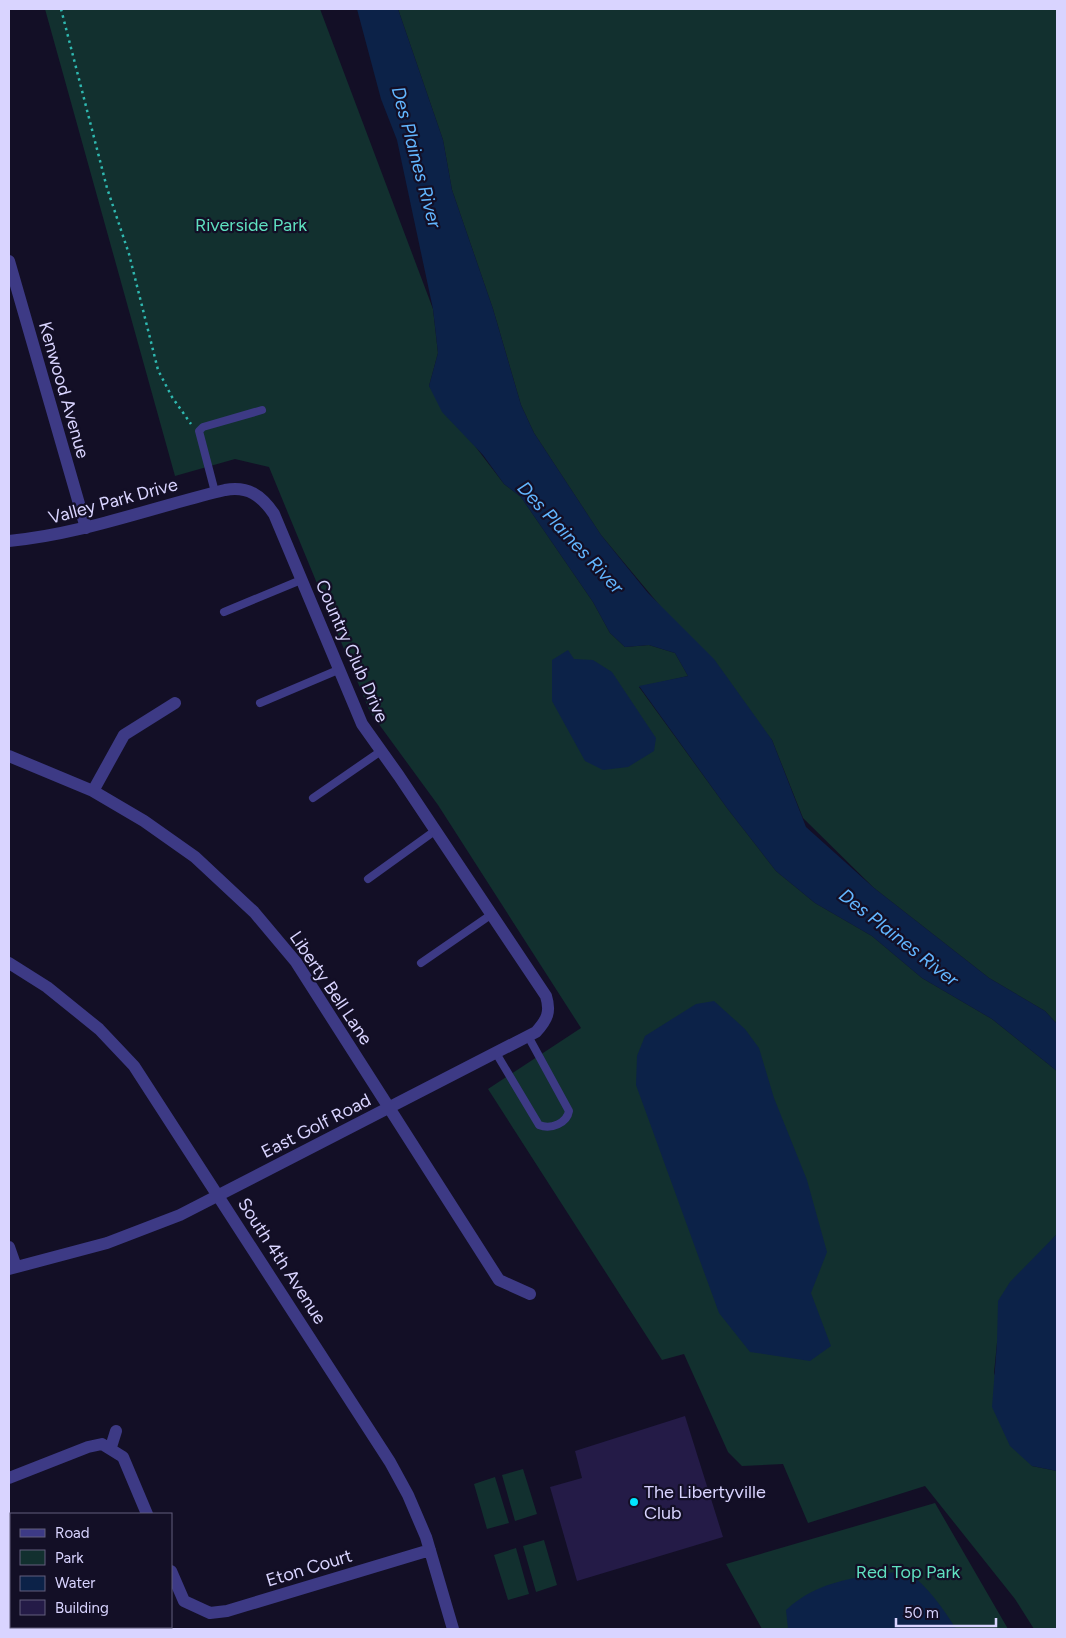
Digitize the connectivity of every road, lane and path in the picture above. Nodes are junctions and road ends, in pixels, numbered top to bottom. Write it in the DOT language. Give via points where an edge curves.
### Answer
graph roads {
  1 [pos="61,9"];
  2 [pos="9,261"];
  3 [pos="262,410"];
  4 [pos="198,431"];
  5 [pos="220,491"];
  6 [pos="86,528"];
  7 [pos="9,541"];
  8 [pos="301,580"];
  9 [pos="224,612"];
  10 [pos="338,670"];
  11 [pos="175,702"];
  12 [pos="260,703"];
  13 [pos="382,750"];
  14 [pos="9,756"];
  15 [pos="93,791"];
  16 [pos="313,798"];
  17 [pos="436,830"];
  18 [pos="368,879"];
  19 [pos="492,914"];
  20 [pos="512,944"];
  21 [pos="9,963"];
  22 [pos="421,963"];
  23 [pos="528,1036"];
  24 [pos="496,1052"];
  25 [pos="390,1107"];
  26 [pos="219,1195"];
  27 [pos="9,1247"];
  28 [pos="12,1268"];
  29 [pos="530,1294"];
  30 [pos="116,1431"];
  31 [pos="111,1447"];
  32 [pos="9,1478"];
  33 [pos="147,1513"];
  34 [pos="430,1550"];
  35 [pos="172,1573"];
  36 [pos="453,1629"];
  1 -- 4 [label="path" via="158,370 172,397"];
  2 -- 6 [label="street, Kenwood Avenue"];
  3 -- 4 [label="lane"];
  4 -- 5 [label="lane"];
  5 -- 6 [label="street, Valley Park Drive"];
  5 -- 8 [label="street, Country Club Drive" via="235,488 250,491 264,499 274,514"];
  6 -- 7 [label="street, Valley Park Drive" via="42,538"];
  8 -- 9 [label="lane"];
  8 -- 10 [label="street, Country Club Drive"];
  10 -- 12 [label="lane"];
  10 -- 13 [label="street, Country Club Drive" via="362,724"];
  11 -- 15 [label="street" via="124,735"];
  13 -- 16 [label="lane"];
  13 -- 17 [label="street, Country Club Drive"];
  14 -- 15 [label="street, Liberty Bell Lane"];
  15 -- 25 [label="street, Liberty Bell Lane" via="144,821 195,857 254,912 296,962"];
  17 -- 18 [label="lane"];
  17 -- 19 [label="street, Country Club Drive"];
  19 -- 20 [label="street, Country Club Drive"];
  19 -- 22 [label="lane"];
  20 -- 23 [label="street, East Golf Road" via="546,996 549,1006 544,1023"];
  21 -- 26 [label="street, South 4th Avenue" via="47,986 99,1029 134,1066"];
  23 -- 24 [label="street, East Golf Road"];
  23 -- 24 [label="lane" via="569,1111 560,1123 549,1127 539,1125"];
  24 -- 25 [label="street, East Golf Road"];
  25 -- 26 [label="street, East Golf Road"];
  25 -- 29 [label="street, Liberty Bell Lane" via="499,1280"];
  26 -- 28 [label="street, East Golf Road" via="180,1215 106,1243"];
  26 -- 34 [label="street, South 4th Avenue" via="390,1462 408,1495"];
  27 -- 28 [label="street"];
  30 -- 31 [label="street"];
  31 -- 32 [label="street" via="102,1444 88,1446"];
  31 -- 33 [label="street" via="123,1456"];
  34 -- 35 [label="street, Eton Court" via="227,1611 210,1612 184,1601"];
  34 -- 36 [label="street, South 4th Avenue"];
}
